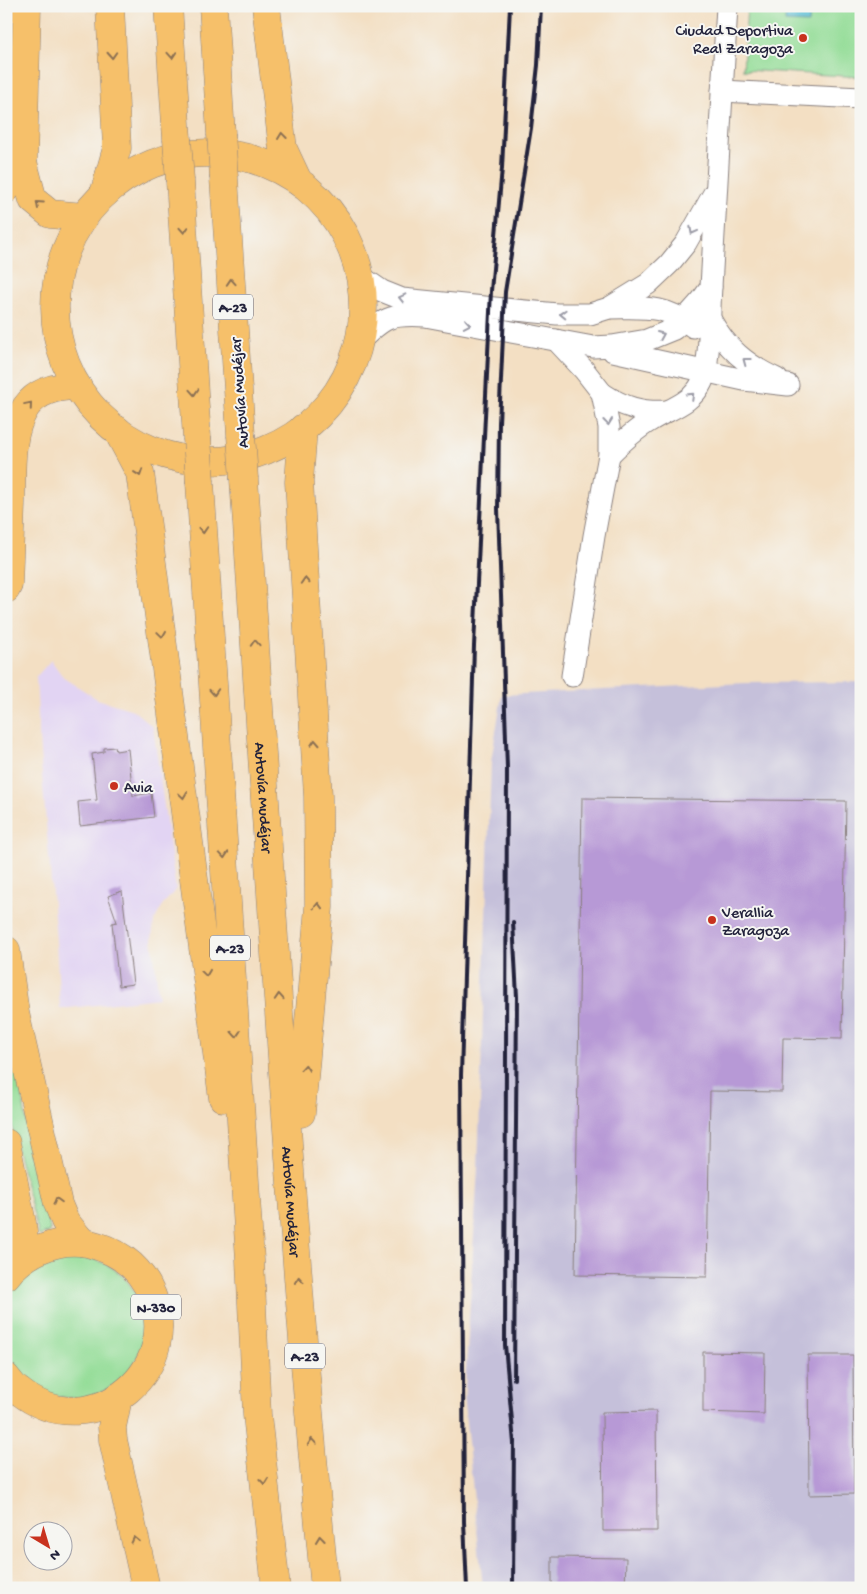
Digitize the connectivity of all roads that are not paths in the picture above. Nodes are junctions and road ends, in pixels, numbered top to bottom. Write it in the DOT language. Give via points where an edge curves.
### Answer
graph roads {
  1 [pos="11,6"];
  2 [pos="27,6"];
  3 [pos="110,6"];
  4 [pos="168,6"];
  5 [pos="213,6"];
  6 [pos="266,6"];
  7 [pos="727,6"];
  8 [pos="722,91"];
  9 [pos="861,98"];
  10 [pos="298,181"];
  11 [pos="716,188"];
  12 [pos="6,189"];
  13 [pos="104,194"];
  14 [pos="84,217"];
  15 [pos="360,276"];
  16 [pos="711,287"];
  17 [pos="609,308"];
  18 [pos="709,317"];
  19 [pos="684,320"];
  20 [pos="556,340"];
  21 [pos="359,342"];
  22 [pos="593,347"];
  23 [pos="706,362"];
  24 [pos="77,386"];
  25 [pos="602,392"];
  26 [pos="670,411"];
  27 [pos="303,428"];
  28 [pos="116,430"];
  29 [pos="609,455"];
  30 [pos="6,589"];
  31 [pos="572,676"];
  32 [pos="6,950"];
  33 [pos="6,1143"];
  34 [pos="294,1221"];
  35 [pos="82,1242"];
  36 [pos="13,1269"];
  37 [pos="6,1378"];
  38 [pos="118,1398"];
  39 [pos="257,1415"];
  40 [pos="146,1588"];
  41 [pos="276,1588"];
  42 [pos="325,1588"];
  1 -- 12 [label="highway"];
  14 -- 2 [label="highway, one-way" via="50,214 33,200 23,162"];
  3 -- 13 [label="highway, one-way" via="118,148"];
  4 -- 39 [label="highway, A-23, one-way, bridge" via="250,1260"];
  34 -- 5 [label="highway, Autovía Mudéjar / A-23, one-way, bridge"];
  10 -- 6 [label="highway, one-way" via="284,149"];
  7 -- 8 [label="street"];
  8 -- 9 [label="street"];
  8 -- 11 [label="street"];
  10 -- 13 [label="highway" via="268,164 251,159 199,153 148,166"];
  10 -- 15 [label="highway" via="320,200 338,223 352,248"];
  11 -- 16 [label="street"];
  11 -- 17 [label="street, one-way" via="686,243 669,264 648,284"];
  13 -- 14 [label="highway"];
  14 -- 24 [label="highway" via="65,252 56,290 56,320 61,349"];
  17 -- 15 [label="street, one-way" via="590,314 557,314 411,300 390,295"];
  15 -- 21 [label="highway" via="363,298"];
  16 -- 18 [label="street"];
  16 -- 19 [label="street"];
  17 -- 19 [label="street" via="660,309"];
  18 -- 23 [label="street"];
  23 -- 18 [label="street, one-way" via="744,380 788,385 757,369 730,348"];
  22 -- 19 [label="street, one-way" via="647,340 674,329"];
  19 -- 23 [label="street" via="706,344"];
  21 -- 20 [label="street, one-way" via="386,319 403,315 425,316"];
  20 -- 22 [label="street"];
  20 -- 25 [label="street"];
  21 -- 27 [label="highway" via="338,390"];
  22 -- 23 [label="street"];
  26 -- 23 [label="street, one-way" via="694,394 701,384"];
  24 -- 28 [label="highway" via="94,410"];
  30 -- 24 [label="highway, one-way" via="12,458 19,420 38,395 52,388"];
  25 -- 26 [label="street" via="630,408"];
  25 -- 29 [label="street, one-way" via="609,427"];
  26 -- 29 [label="street" via="638,429"];
  27 -- 28 [label="highway" via="263,450 219,460 165,454"];
  34 -- 27 [label="highway, one-way" via="301,1186 300,1122 319,907 318,796 299,482"];
  28 -- 39 [label="highway, one-way" via="140,473 232,1171 239,1264"];
  29 -- 31 [label="street"];
  35 -- 32 [label="highway, one-way" via="65,1221 58,1204 15,1013"];
  33 -- 36 [label="highway, N-330" via="24,1242"];
  42 -- 34 [label="highway, Autovía Mudéjar / A-23, one-way"];
  35 -- 36 [label="highway, N-330" via="59,1243 38,1250"];
  35 -- 38 [label="highway, N-330" via="104,1247 125,1259 141,1275 153,1296 158,1318 157,1342 150,1364 136,1383"];
  37 -- 38 [label="highway, N-330" via="18,1391 56,1409 85,1410"];
  40 -- 38 [label="highway, one-way" via="113,1440 112,1427"];
  39 -- 41 [label="highway, A-23, one-way"];
}
